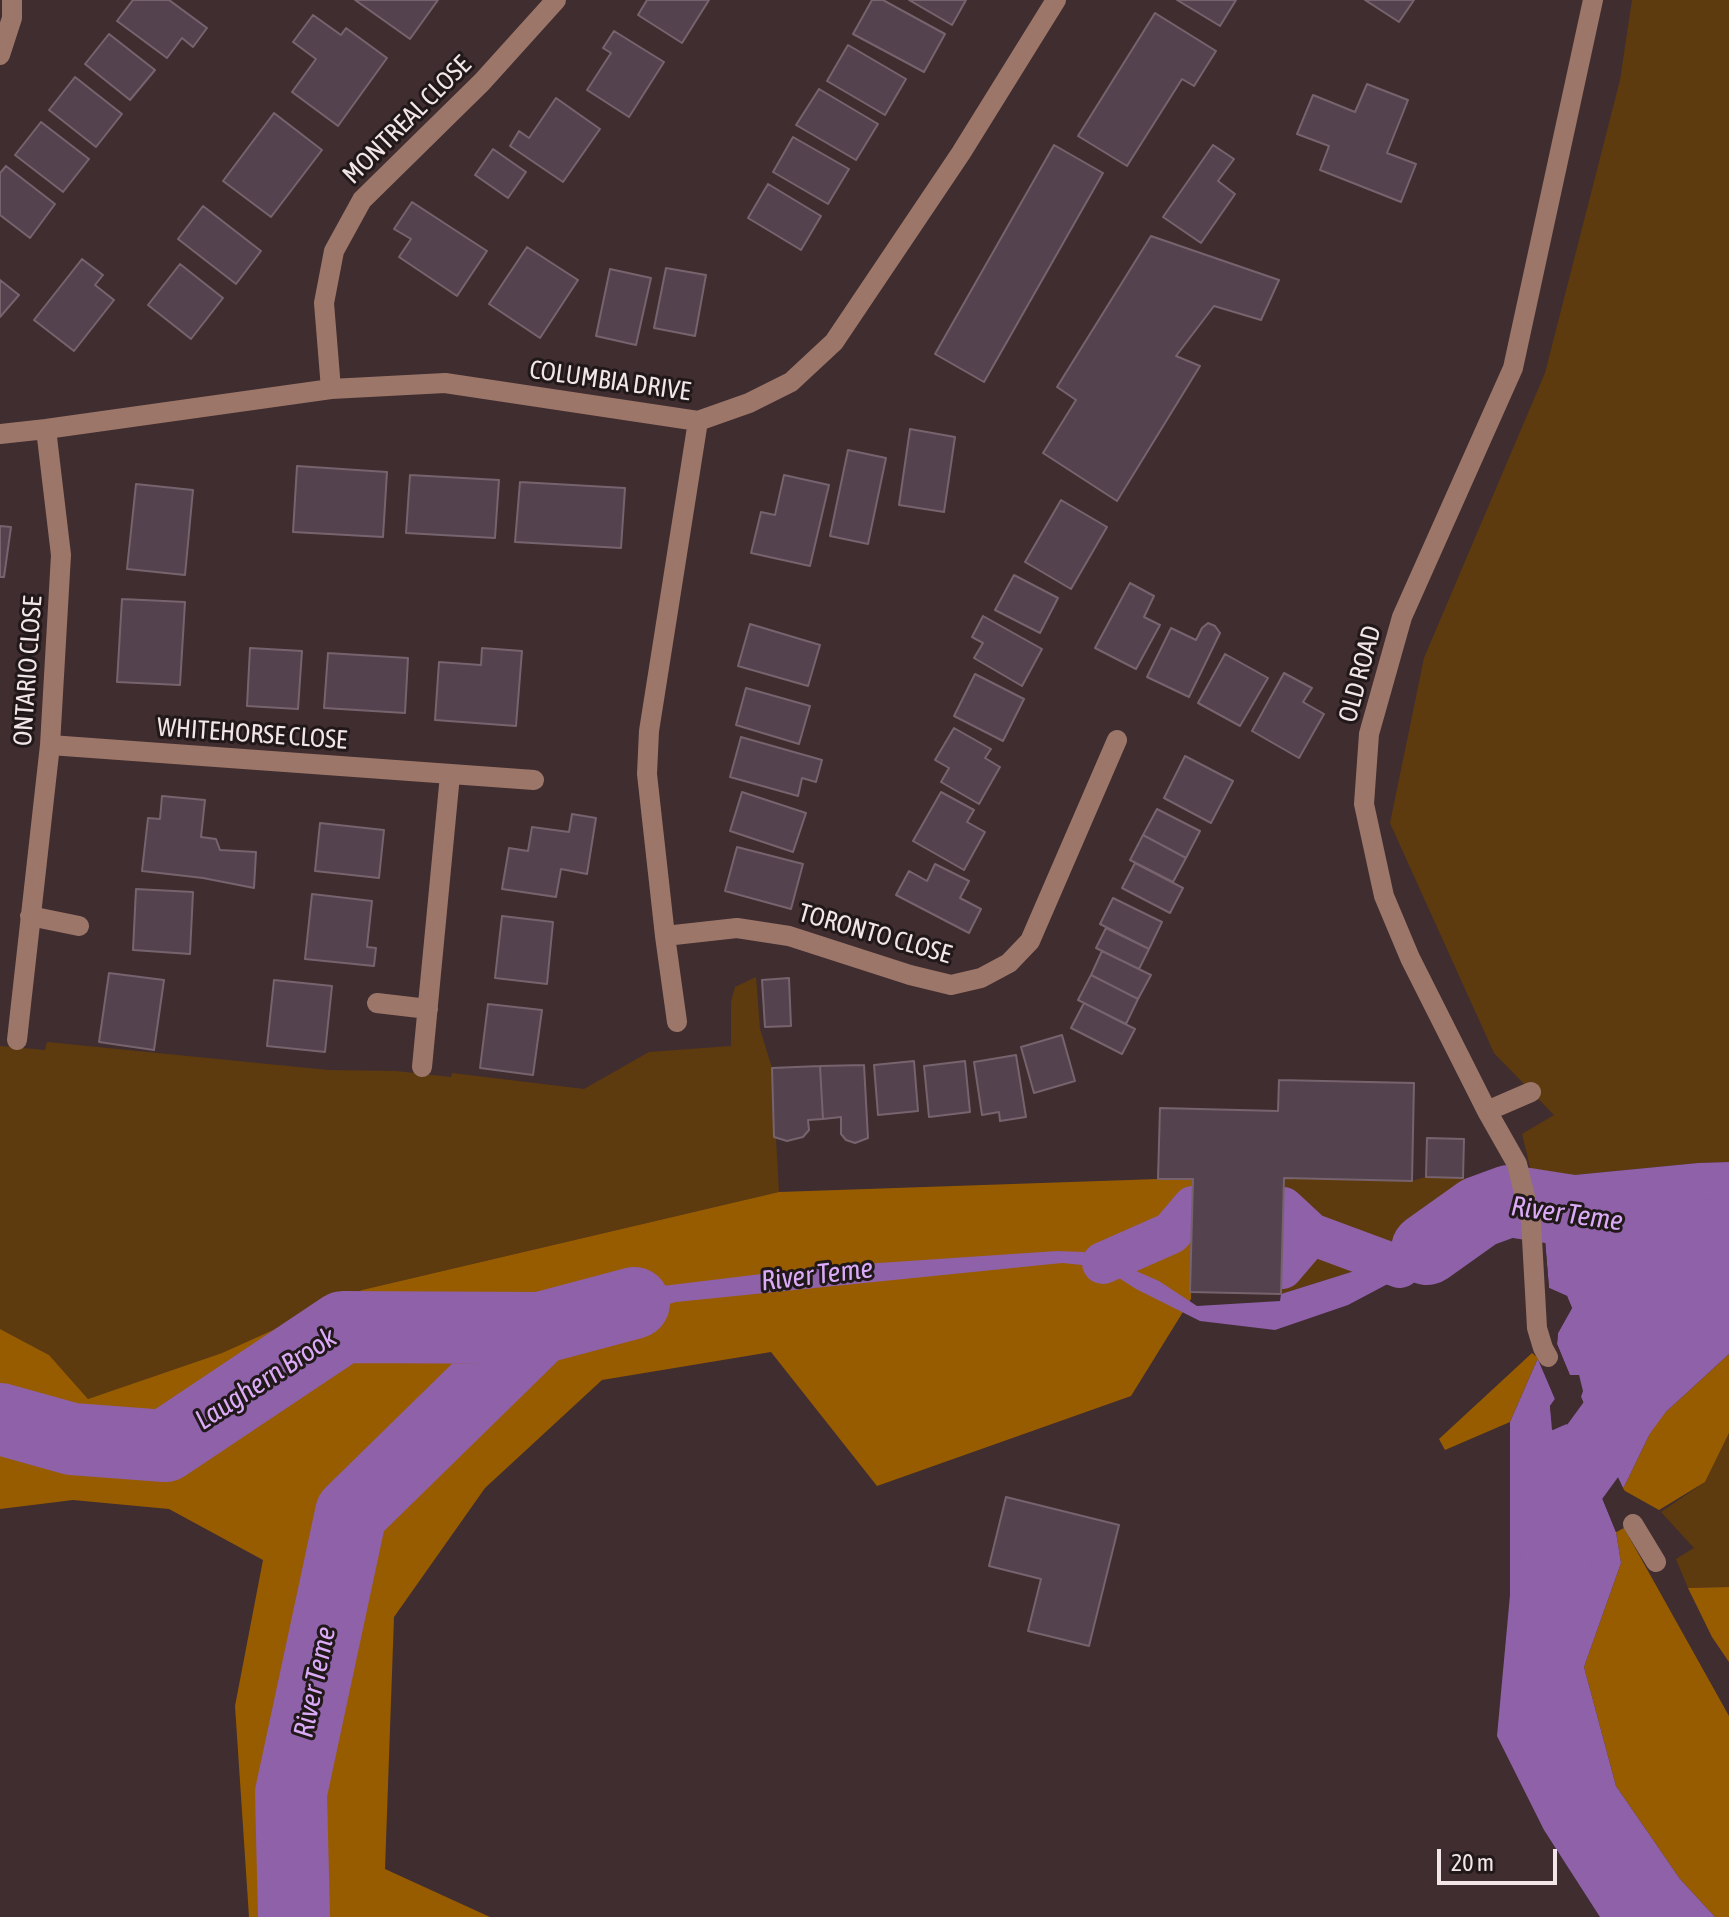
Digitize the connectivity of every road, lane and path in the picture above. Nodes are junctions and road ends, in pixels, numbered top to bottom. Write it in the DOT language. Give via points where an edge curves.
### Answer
graph roads {
  1 [pos="12,0"];
  2 [pos="556,0"];
  3 [pos="1056,0"];
  4 [pos="1593,0"];
  5 [pos="0,55"];
  6 [pos="331,389"];
  7 [pos="698,421"];
  8 [pos="46,429"];
  9 [pos="0,434"];
  10 [pos="1117,740"];
  11 [pos="50,745"];
  12 [pos="450,775"];
  13 [pos="534,780"];
  14 [pos="30,916"];
  15 [pos="79,926"];
  16 [pos="665,936"];
  17 [pos="377,1003"];
  18 [pos="428,1009"];
  19 [pos="677,1022"];
  20 [pos="17,1040"];
  21 [pos="422,1067"];
  22 [pos="1531,1092"];
  23 [pos="1487,1111"];
  24 [pos="1548,1357"];
  25 [pos="1633,1524"];
  26 [pos="1656,1562"];
  1 -- 5 [label="street"];
  2 -- 6 [label="street, MONTREAL CLOSE" via="362,200 334,251 324,303"];
  3 -- 7 [label="street, COLUMBIA DRIVE" via="834,342 791,382"];
  4 -- 23 [label="street, OLD ROAD" via="1513,368 1402,617 1369,734 1364,804 1384,896"];
  6 -- 7 [label="street, COLUMBIA DRIVE" via="445,383"];
  6 -- 8 [label="street, COLUMBIA DRIVE"];
  7 -- 16 [label="street" via="649,731 647,774"];
  8 -- 9 [label="street, COLUMBIA DRIVE"];
  8 -- 11 [label="street, ONTARIO CLOSE" via="61,555"];
  10 -- 16 [label="street, TORONTO CLOSE" via="1030,941 1009,963 981,978 951,985 789,936 737,928"];
  11 -- 12 [label="street, WHITEHORSE CLOSE"];
  11 -- 14 [label="street, ONTARIO CLOSE"];
  12 -- 13 [label="street, WHITEHORSE CLOSE"];
  12 -- 18 [label="street"];
  14 -- 15 [label="street"];
  14 -- 20 [label="street, ONTARIO CLOSE"];
  16 -- 19 [label="street"];
  17 -- 18 [label="street"];
  18 -- 21 [label="street"];
  22 -- 23 [label="street"];
  23 -- 24 [label="street, OLD ROAD" via="1517,1164 1531,1221 1537,1328"];
  25 -- 26 [label="street"];
}
